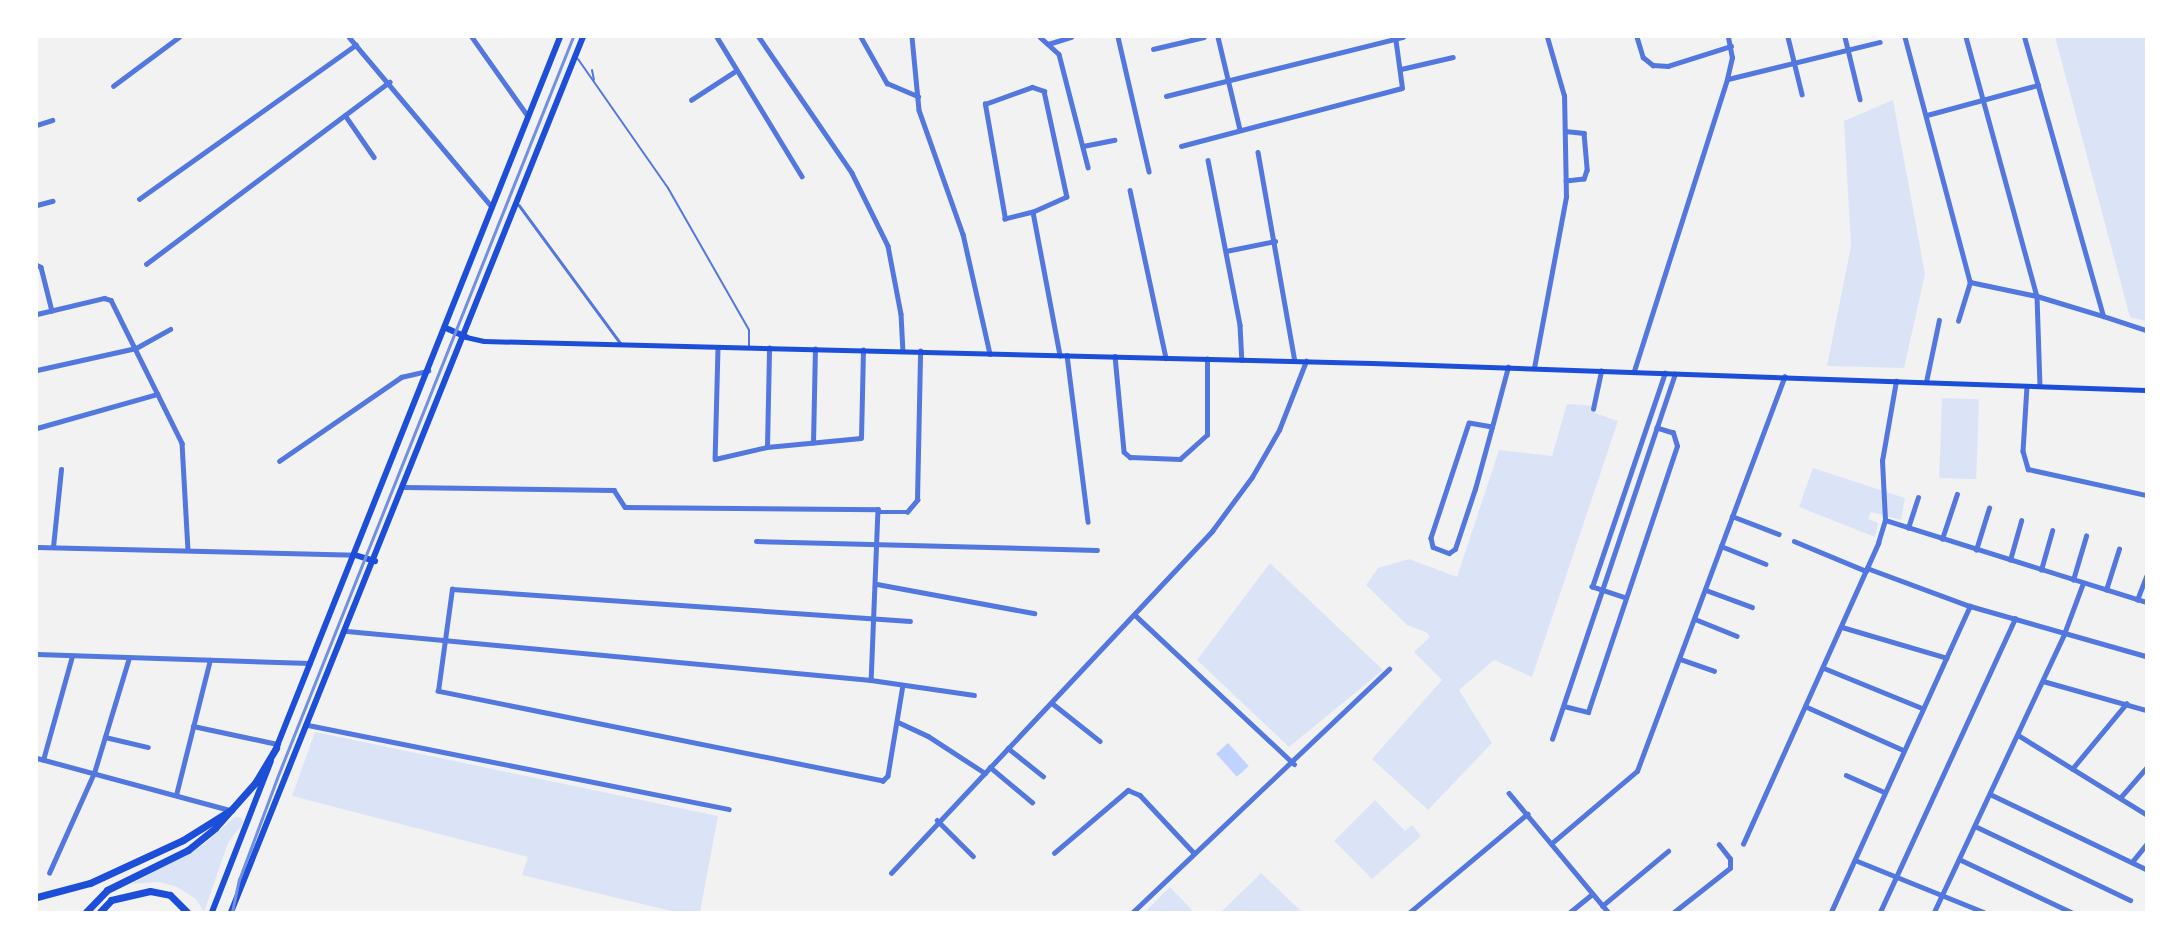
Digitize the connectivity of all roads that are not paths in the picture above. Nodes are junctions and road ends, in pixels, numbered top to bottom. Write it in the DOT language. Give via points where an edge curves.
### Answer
graph roads {
  1 [pos="179,37"];
  2 [pos="349,37"];
  3 [pos="472,37"];
  4 [pos="559,37"];
  5 [pos="583,37"];
  6 [pos="717,37"];
  7 [pos="759,37"];
  8 [pos="861,37"];
  9 [pos="912,37"];
  10 [pos="1040,37"];
  11 [pos="1071,37"];
  12 [pos="1118,37"];
  13 [pos="1203,37"];
  14 [pos="1218,37"];
  15 [pos="1403,37"];
  16 [pos="1547,37"];
  17 [pos="1637,37"];
  18 [pos="1728,37"];
  19 [pos="1788,37"];
  20 [pos="1844,37"];
  21 [pos="1905,37"];
  22 [pos="1966,37"];
  23 [pos="2024,37"];
  24 [pos="1395,38"];
  25 [pos="1880,42"];
  26 [pos="1047,44"];
  27 [pos="356,45"];
  28 [pos="1731,46"];
  29 [pos="1153,49"];
  30 [pos="1848,51"];
  31 [pos="576,57"];
  32 [pos="1453,57"];
  33 [pos="1794,62"];
  34 [pos="1401,69"];
  35 [pos="592,70"];
  36 [pos="734,72"];
  37 [pos="1727,79"];
  38 [pos="594,81"];
  39 [pos="1229,81"];
  40 [pos="389,82"];
  41 [pos="2038,85"];
  42 [pos="113,86"];
  43 [pos="1802,94"];
  44 [pos="918,96"];
  45 [pos="1166,96"];
  46 [pos="1983,97"];
  47 [pos="1860,99"];
  48 [pos="691,100"];
  49 [pos="345,115"];
  50 [pos="1927,115"];
  51 [pos="528,116"];
  52 [pos="52,120"];
  53 [pos="37,125"];
  54 [pos="1240,129"];
  55 [pos="1565,131"];
  56 [pos="1114,140"];
  57 [pos="1083,146"];
  58 [pos="1181,146"];
  59 [pos="1258,152"];
  60 [pos="374,157"];
  61 [pos="1208,160"];
  62 [pos="1088,167"];
  63 [pos="1149,171"];
  64 [pos="802,176"];
  65 [pos="1566,181"];
  66 [pos="1130,190"];
  67 [pos="139,200"];
  68 [pos="52,201"];
  69 [pos="37,205"];
  70 [pos="519,205"];
  71 [pos="492,207"];
  72 [pos="1034,212"];
  73 [pos="1275,241"];
  74 [pos="1226,251"];
  75 [pos="146,264"];
  76 [pos="37,265"];
  77 [pos="1970,282"];
  78 [pos="2037,296"];
  79 [pos="51,311"];
  80 [pos="37,314"];
  81 [pos="2103,316"];
  82 [pos="1939,320"];
  83 [pos="1958,321"];
  84 [pos="446,328"];
  85 [pos="170,329"];
  86 [pos="2146,330"];
  87 [pos="466,337"];
  88 [pos="621,344"];
  89 [pos="136,348"];
  90 [pos="719,348"];
  91 [pos="749,348"];
  92 [pos="769,348"];
  93 [pos="815,349"];
  94 [pos="863,350"];
  95 [pos="903,350"];
  96 [pos="920,351"];
  97 [pos="990,354"];
  98 [pos="1063,355"];
  99 [pos="1115,356"];
  100 [pos="1166,358"];
  101 [pos="1207,359"];
  102 [pos="1242,360"];
  103 [pos="1295,361"];
  104 [pos="1306,361"];
  105 [pos="1508,367"];
  106 [pos="1534,368"];
  107 [pos="37,370"];
  108 [pos="1601,370"];
  109 [pos="429,371"];
  110 [pos="1634,372"];
  111 [pos="1665,373"];
  112 [pos="1676,373"];
  113 [pos="1784,377"];
  114 [pos="1896,381"];
  115 [pos="1926,382"];
  116 [pos="2027,386"];
  117 [pos="2040,386"];
  118 [pos="2146,390"];
  119 [pos="157,394"];
  120 [pos="1593,409"];
  121 [pos="1649,420"];
  122 [pos="1658,426"];
  123 [pos="1492,427"];
  124 [pos="37,428"];
  125 [pos="813,443"];
  126 [pos="767,447"];
  127 [pos="279,461"];
  128 [pos="61,469"];
  129 [pos="405,487"];
  130 [pos="1957,494"];
  131 [pos="2146,495"];
  132 [pos="1918,498"];
  133 [pos="1989,508"];
  134 [pos="879,511"];
  135 [pos="1732,516"];
  136 [pos="1885,520"];
  137 [pos="2021,521"];
  138 [pos="1088,522"];
  139 [pos="1908,528"];
  140 [pos="2052,531"];
  141 [pos="1779,534"];
  142 [pos="2087,536"];
  143 [pos="1942,539"];
  144 [pos="756,541"];
  145 [pos="1794,541"];
  146 [pos="879,544"];
  147 [pos="1721,546"];
  148 [pos="37,547"];
  149 [pos="52,547"];
  150 [pos="2119,548"];
  151 [pos="188,550"];
  152 [pos="1097,550"];
  153 [pos="1976,550"];
  154 [pos="355,555"];
  155 [pos="2010,560"];
  156 [pos="375,561"];
  157 [pos="1766,564"];
  158 [pos="1867,570"];
  159 [pos="2041,570"];
  160 [pos="2146,577"];
  161 [pos="2073,580"];
  162 [pos="2083,583"];
  163 [pos="877,584"];
  164 [pos="1603,590"];
  165 [pos="1706,590"];
  166 [pos="2106,590"];
  167 [pos="1626,598"];
  168 [pos="2137,600"];
  169 [pos="2146,602"];
  170 [pos="1970,606"];
  171 [pos="1752,607"];
  172 [pos="1034,613"];
  173 [pos="1135,615"];
  174 [pos="874,617"];
  175 [pos="1695,619"];
  176 [pos="2015,619"];
  177 [pos="910,621"];
  178 [pos="1842,627"];
  179 [pos="347,631"];
  180 [pos="2064,634"];
  181 [pos="1737,636"];
  182 [pos="446,640"];
  183 [pos="37,654"];
  184 [pos="72,656"];
  185 [pos="2146,656"];
  186 [pos="1947,657"];
  187 [pos="129,658"];
  188 [pos="1679,659"];
  189 [pos="209,660"];
  190 [pos="311,663"];
  191 [pos="1824,668"];
  192 [pos="1389,669"];
  193 [pos="1714,671"];
  194 [pos="871,680"];
  195 [pos="2043,681"];
  196 [pos="902,685"];
  197 [pos="974,695"];
  198 [pos="1052,703"];
  199 [pos="2126,704"];
  200 [pos="1564,706"];
  201 [pos="1807,707"];
  202 [pos="1922,708"];
  203 [pos="2146,709"];
  204 [pos="898,722"];
  205 [pos="308,725"];
  206 [pos="193,726"];
  207 [pos="2018,735"];
  208 [pos="105,737"];
  209 [pos="1552,739"];
  210 [pos="1100,741"];
  211 [pos="277,746"];
  212 [pos="148,747"];
  213 [pos="1008,748"];
  214 [pos="1903,750"];
  215 [pos="40,759"];
  216 [pos="1294,764"];
  217 [pos="990,767"];
  218 [pos="2146,768"];
  219 [pos="2072,769"];
  220 [pos="94,773"];
  221 [pos="985,773"];
  222 [pos="1846,775"];
  223 [pos="1043,776"];
  224 [pos="1884,792"];
  225 [pos="1509,793"];
  226 [pos="1990,794"];
  227 [pos="176,796"];
  228 [pos="2120,798"];
  229 [pos="1032,802"];
  230 [pos="729,809"];
  231 [pos="231,810"];
  232 [pos="1527,814"];
  233 [pos="2146,814"];
  234 [pos="937,820"];
  235 [pos="1975,826"];
  236 [pos="1552,843"];
  237 [pos="1743,844"];
  238 [pos="1718,845"];
  239 [pos="2146,845"];
  240 [pos="1668,850"];
  241 [pos="1054,853"];
  242 [pos="1194,853"];
  243 [pos="973,856"];
  244 [pos="1959,859"];
  245 [pos="1855,860"];
  246 [pos="2132,862"];
  247 [pos="2146,869"];
  248 [pos="49,873"];
  249 [pos="891,873"];
  250 [pos="1897,877"];
  251 [pos="1943,893"];
  252 [pos="1592,894"];
  253 [pos="37,897"];
  254 [pos="2130,900"];
  255 [pos="1602,906"];
  256 [pos="86,912"];
  257 [pos="100,912"];
  258 [pos="187,912"];
  259 [pos="212,912"];
  260 [pos="231,912"];
  261 [pos="1133,912"];
  262 [pos="1410,912"];
  263 [pos="1570,912"];
  264 [pos="1608,912"];
  265 [pos="1674,912"];
  266 [pos="1830,912"];
  267 [pos="1880,912"];
  268 [pos="1934,912"];
  269 [pos="1984,912"];
  270 [pos="2071,912"];
  1 -- 42 [label="street"];
  2 -- 27 [label="street"];
  3 -- 51 [label="street"];
  4 -- 51 [label="main road"];
  5 -- 31 [label="main road"];
  6 -- 36 [label="street"];
  7 -- 95 [label="street" via="852,173 888,246"];
  8 -- 44 [label="street" via="887,83"];
  9 -- 44 [label="street"];
  10 -- 26 [label="street"];
  11 -- 26 [label="street"];
  12 -- 63 [label="street"];
  13 -- 29 [label="street"];
  14 -- 39 [label="street"];
  15 -- 24 [label="street"];
  16 -- 55 [label="street" via="1560,85"];
  17 -- 28 [label="street" via="1643,57 1653,65 1668,66"];
  18 -- 28 [label="street"];
  19 -- 33 [label="street"];
  20 -- 30 [label="street"];
  21 -- 50 [label="street"];
  22 -- 46 [label="street"];
  23 -- 41 [label="street"];
  24 -- 34 [label="street"];
  24 -- 39 [label="street"];
  25 -- 30 [label="street"];
  26 -- 57 [label="street" via="1059,54"];
  27 -- 40 [label="street"];
  27 -- 67 [label="street"];
  28 -- 37 [label="street"];
  30 -- 33 [label="street"];
  30 -- 47 [label="street"];
  31 -- 38 [label="lane"];
  31 -- 70 [label="main road"];
  32 -- 34 [label="street"];
  33 -- 37 [label="street"];
  33 -- 43 [label="street"];
  34 -- 54 [label="street" via="1404,84"];
  35 -- 38 [label="lane"];
  36 -- 48 [label="street"];
  36 -- 64 [label="street"];
  37 -- 110 [label="street"];
  38 -- 91 [label="lane" via="668,188 749,330"];
  39 -- 45 [label="street"];
  39 -- 54 [label="street"];
  40 -- 49 [label="street"];
  40 -- 71 [label="street"];
  41 -- 46 [label="street"];
  41 -- 81 [label="street"];
  44 -- 97 [label="street" via="963,234"];
  46 -- 50 [label="street"];
  46 -- 78 [label="street"];
  49 -- 60 [label="street"];
  49 -- 75 [label="street"];
  50 -- 77 [label="street"];
  51 -- 71 [label="main road"];
  52 -- 53 [label="street"];
  54 -- 58 [label="street"];
  55 -- 65 [label="street"];
  55 -- 65 [label="street" via="1584,133 1587,170 1584,179"];
  56 -- 57 [label="street"];
  57 -- 62 [label="street"];
  59 -- 73 [label="street"];
  61 -- 74 [label="street"];
  65 -- 106 [label="street" via="1564,217"];
  66 -- 100 [label="street"];
  68 -- 69 [label="street"];
  70 -- 87 [label="main road"];
  70 -- 88 [label="street"];
  71 -- 84 [label="main road"];
  72 -- 72 [label="street" via="1009,219 1003,215 984,111 990,100 1036,87 1044,90 1067,197"];
  72 -- 98 [label="street"];
  73 -- 74 [label="street"];
  73 -- 103 [label="street"];
  74 -- 102 [label="street"];
  76 -- 79 [label="street"];
  77 -- 78 [label="street"];
  77 -- 83 [label="street"];
  78 -- 81 [label="street"];
  78 -- 117 [label="street"];
  79 -- 80 [label="street"];
  79 -- 89 [label="street" via="108,298"];
  81 -- 86 [label="street"];
  82 -- 115 [label="street"];
  84 -- 87 [label="main road"];
  84 -- 109 [label="main road"];
  85 -- 89 [label="street"];
  87 -- 88 [label="main road"];
  87 -- 129 [label="main road"];
  88 -- 90 [label="main road"];
  89 -- 107 [label="street"];
  89 -- 119 [label="street"];
  90 -- 91 [label="main road"];
  90 -- 126 [label="street" via="715,458"];
  91 -- 92 [label="main road"];
  92 -- 93 [label="main road"];
  92 -- 126 [label="street"];
  93 -- 94 [label="main road"];
  93 -- 125 [label="street"];
  94 -- 95 [label="main road"];
  94 -- 125 [label="street" via="861,438"];
  95 -- 96 [label="main road"];
  96 -- 97 [label="main road"];
  96 -- 134 [label="street" via="917,500 907,512"];
  97 -- 98 [label="main road"];
  98 -- 99 [label="main road"];
  98 -- 138 [label="street"];
  99 -- 100 [label="main road"];
  99 -- 101 [label="street" via="1124,452 1130,457 1180,458 1207,435"];
  100 -- 101 [label="main road"];
  101 -- 102 [label="main road"];
  102 -- 103 [label="main road"];
  103 -- 104 [label="main road"];
  104 -- 105 [label="main road"];
  104 -- 173 [label="street" via="1279,430 1252,477 1212,531"];
  105 -- 106 [label="main road"];
  105 -- 123 [label="street"];
  106 -- 108 [label="main road"];
  108 -- 110 [label="main road"];
  108 -- 120 [label="street"];
  109 -- 127 [label="street" via="401,377"];
  109 -- 154 [label="main road"];
  110 -- 111 [label="main road"];
  111 -- 112 [label="main road"];
  111 -- 121 [label="street"];
  112 -- 113 [label="main road"];
  112 -- 122 [label="street"];
  113 -- 114 [label="main road"];
  113 -- 135 [label="street"];
  114 -- 115 [label="main road"];
  114 -- 136 [label="street" via="1882,461"];
  115 -- 116 [label="main road"];
  116 -- 117 [label="main road"];
  116 -- 131 [label="street" via="2023,451 2028,469"];
  117 -- 118 [label="main road"];
  119 -- 124 [label="street"];
  119 -- 151 [label="street" via="183,443"];
  121 -- 122 [label="street"];
  121 -- 164 [label="street" via="1592,586"];
  122 -- 164 [label="street"];
  122 -- 167 [label="street" via="1673,433 1677,446"];
  123 -- 123 [label="street" via="1469,423 1431,538 1433,547 1449,552 1455,549"];
  125 -- 126 [label="street"];
  128 -- 149 [label="street"];
  129 -- 134 [label="street" via="614,490 625,507"];
  129 -- 156 [label="main road"];
  130 -- 143 [label="street"];
  132 -- 139 [label="street"];
  133 -- 153 [label="street"];
  134 -- 146 [label="street"];
  135 -- 141 [label="street"];
  135 -- 147 [label="street"];
  136 -- 139 [label="street"];
  136 -- 158 [label="street"];
  137 -- 155 [label="street"];
  139 -- 143 [label="street"];
  140 -- 159 [label="street"];
  142 -- 161 [label="street"];
  143 -- 153 [label="street"];
  144 -- 146 [label="street"];
  145 -- 158 [label="street"];
  146 -- 152 [label="street"];
  146 -- 163 [label="street"];
  147 -- 157 [label="street"];
  147 -- 165 [label="street"];
  148 -- 149 [label="street"];
  149 -- 151 [label="street"];
  150 -- 166 [label="street"];
  151 -- 154 [label="street"];
  153 -- 155 [label="street"];
  154 -- 156 [label="main road"];
  154 -- 190 [label="main road"];
  155 -- 159 [label="street"];
  156 -- 179 [label="main road"];
  158 -- 170 [label="street"];
  158 -- 178 [label="street"];
  159 -- 161 [label="street"];
  160 -- 168 [label="street"];
  161 -- 162 [label="street"];
  162 -- 166 [label="street"];
  162 -- 180 [label="street"];
  163 -- 172 [label="street"];
  163 -- 174 [label="street"];
  164 -- 167 [label="street"];
  164 -- 200 [label="street"];
  165 -- 171 [label="street"];
  165 -- 175 [label="street"];
  166 -- 168 [label="street"];
  167 -- 200 [label="street" via="1588,712"];
  168 -- 169 [label="street"];
  170 -- 176 [label="street"];
  170 -- 186 [label="street"];
  173 -- 198 [label="street"];
  173 -- 216 [label="street"];
  174 -- 177 [label="street"];
  174 -- 182 [label="street" via="452,589"];
  174 -- 194 [label="street"];
  175 -- 181 [label="street"];
  175 -- 188 [label="street"];
  176 -- 180 [label="street"];
  176 -- 250 [label="street"];
  178 -- 186 [label="street"];
  178 -- 191 [label="street"];
  179 -- 182 [label="street"];
  179 -- 205 [label="main road"];
  180 -- 185 [label="street"];
  180 -- 195 [label="street"];
  182 -- 194 [label="street"];
  182 -- 204 [label="street" via="438,691 883,781 888,776"];
  183 -- 184 [label="street"];
  184 -- 187 [label="street"];
  184 -- 215 [label="street"];
  186 -- 202 [label="street"];
  187 -- 189 [label="street"];
  187 -- 208 [label="street"];
  188 -- 193 [label="street"];
  188 -- 236 [label="street" via="1637,771"];
  189 -- 190 [label="street"];
  189 -- 206 [label="street"];
  190 -- 211 [label="main road"];
  191 -- 201 [label="street"];
  191 -- 202 [label="street"];
  192 -- 216 [label="street"];
  194 -- 196 [label="street"];
  195 -- 199 [label="street"];
  195 -- 207 [label="street"];
  196 -- 197 [label="street"];
  196 -- 204 [label="street"];
  198 -- 210 [label="street"];
  198 -- 213 [label="street"];
  199 -- 203 [label="street"];
  199 -- 219 [label="street"];
  200 -- 209 [label="street"];
  201 -- 214 [label="street"];
  201 -- 237 [label="street"];
  202 -- 214 [label="street"];
  204 -- 221 [label="street"];
  205 -- 230 [label="street"];
  205 -- 260 [label="main road"];
  206 -- 211 [label="street"];
  206 -- 227 [label="street"];
  207 -- 219 [label="street"];
  207 -- 226 [label="street"];
  208 -- 212 [label="street"];
  208 -- 220 [label="street"];
  211 -- 231 [label="highway" via="255,783"];
  211 -- 259 [label="main road"];
  213 -- 217 [label="street"];
  213 -- 223 [label="street"];
  214 -- 224 [label="street"];
  215 -- 220 [label="street"];
  216 -- 242 [label="street"];
  217 -- 221 [label="street"];
  217 -- 229 [label="street"];
  218 -- 228 [label="street"];
  219 -- 228 [label="street"];
  220 -- 227 [label="street"];
  220 -- 248 [label="street"];
  221 -- 234 [label="street"];
  222 -- 224 [label="street"];
  224 -- 245 [label="street"];
  225 -- 232 [label="street"];
  226 -- 235 [label="street"];
  226 -- 246 [label="street"];
  227 -- 231 [label="street"];
  228 -- 233 [label="street"];
  231 -- 253 [label="highway" via="183,840 90,883"];
  231 -- 256 [label="highway" via="188,850 122,882"];
  232 -- 236 [label="street"];
  232 -- 262 [label="street"];
  234 -- 243 [label="street"];
  234 -- 249 [label="street"];
  235 -- 244 [label="street"];
  235 -- 254 [label="street"];
  236 -- 252 [label="street"];
  238 -- 265 [label="street" via="1730,859 1730,868"];
  239 -- 246 [label="street"];
  240 -- 255 [label="street"];
  241 -- 242 [label="street" via="1128,790 1140,795"];
  242 -- 261 [label="street"];
  244 -- 251 [label="street"];
  244 -- 270 [label="street"];
  245 -- 250 [label="street"];
  245 -- 266 [label="street"];
  246 -- 247 [label="street"];
  250 -- 251 [label="street"];
  250 -- 267 [label="street"];
  251 -- 268 [label="street"];
  251 -- 269 [label="street"];
  252 -- 255 [label="street"];
  252 -- 263 [label="street"];
  255 -- 264 [label="street"];
  257 -- 258 [label="highway" via="111,900 150,891 170,895"];
}
